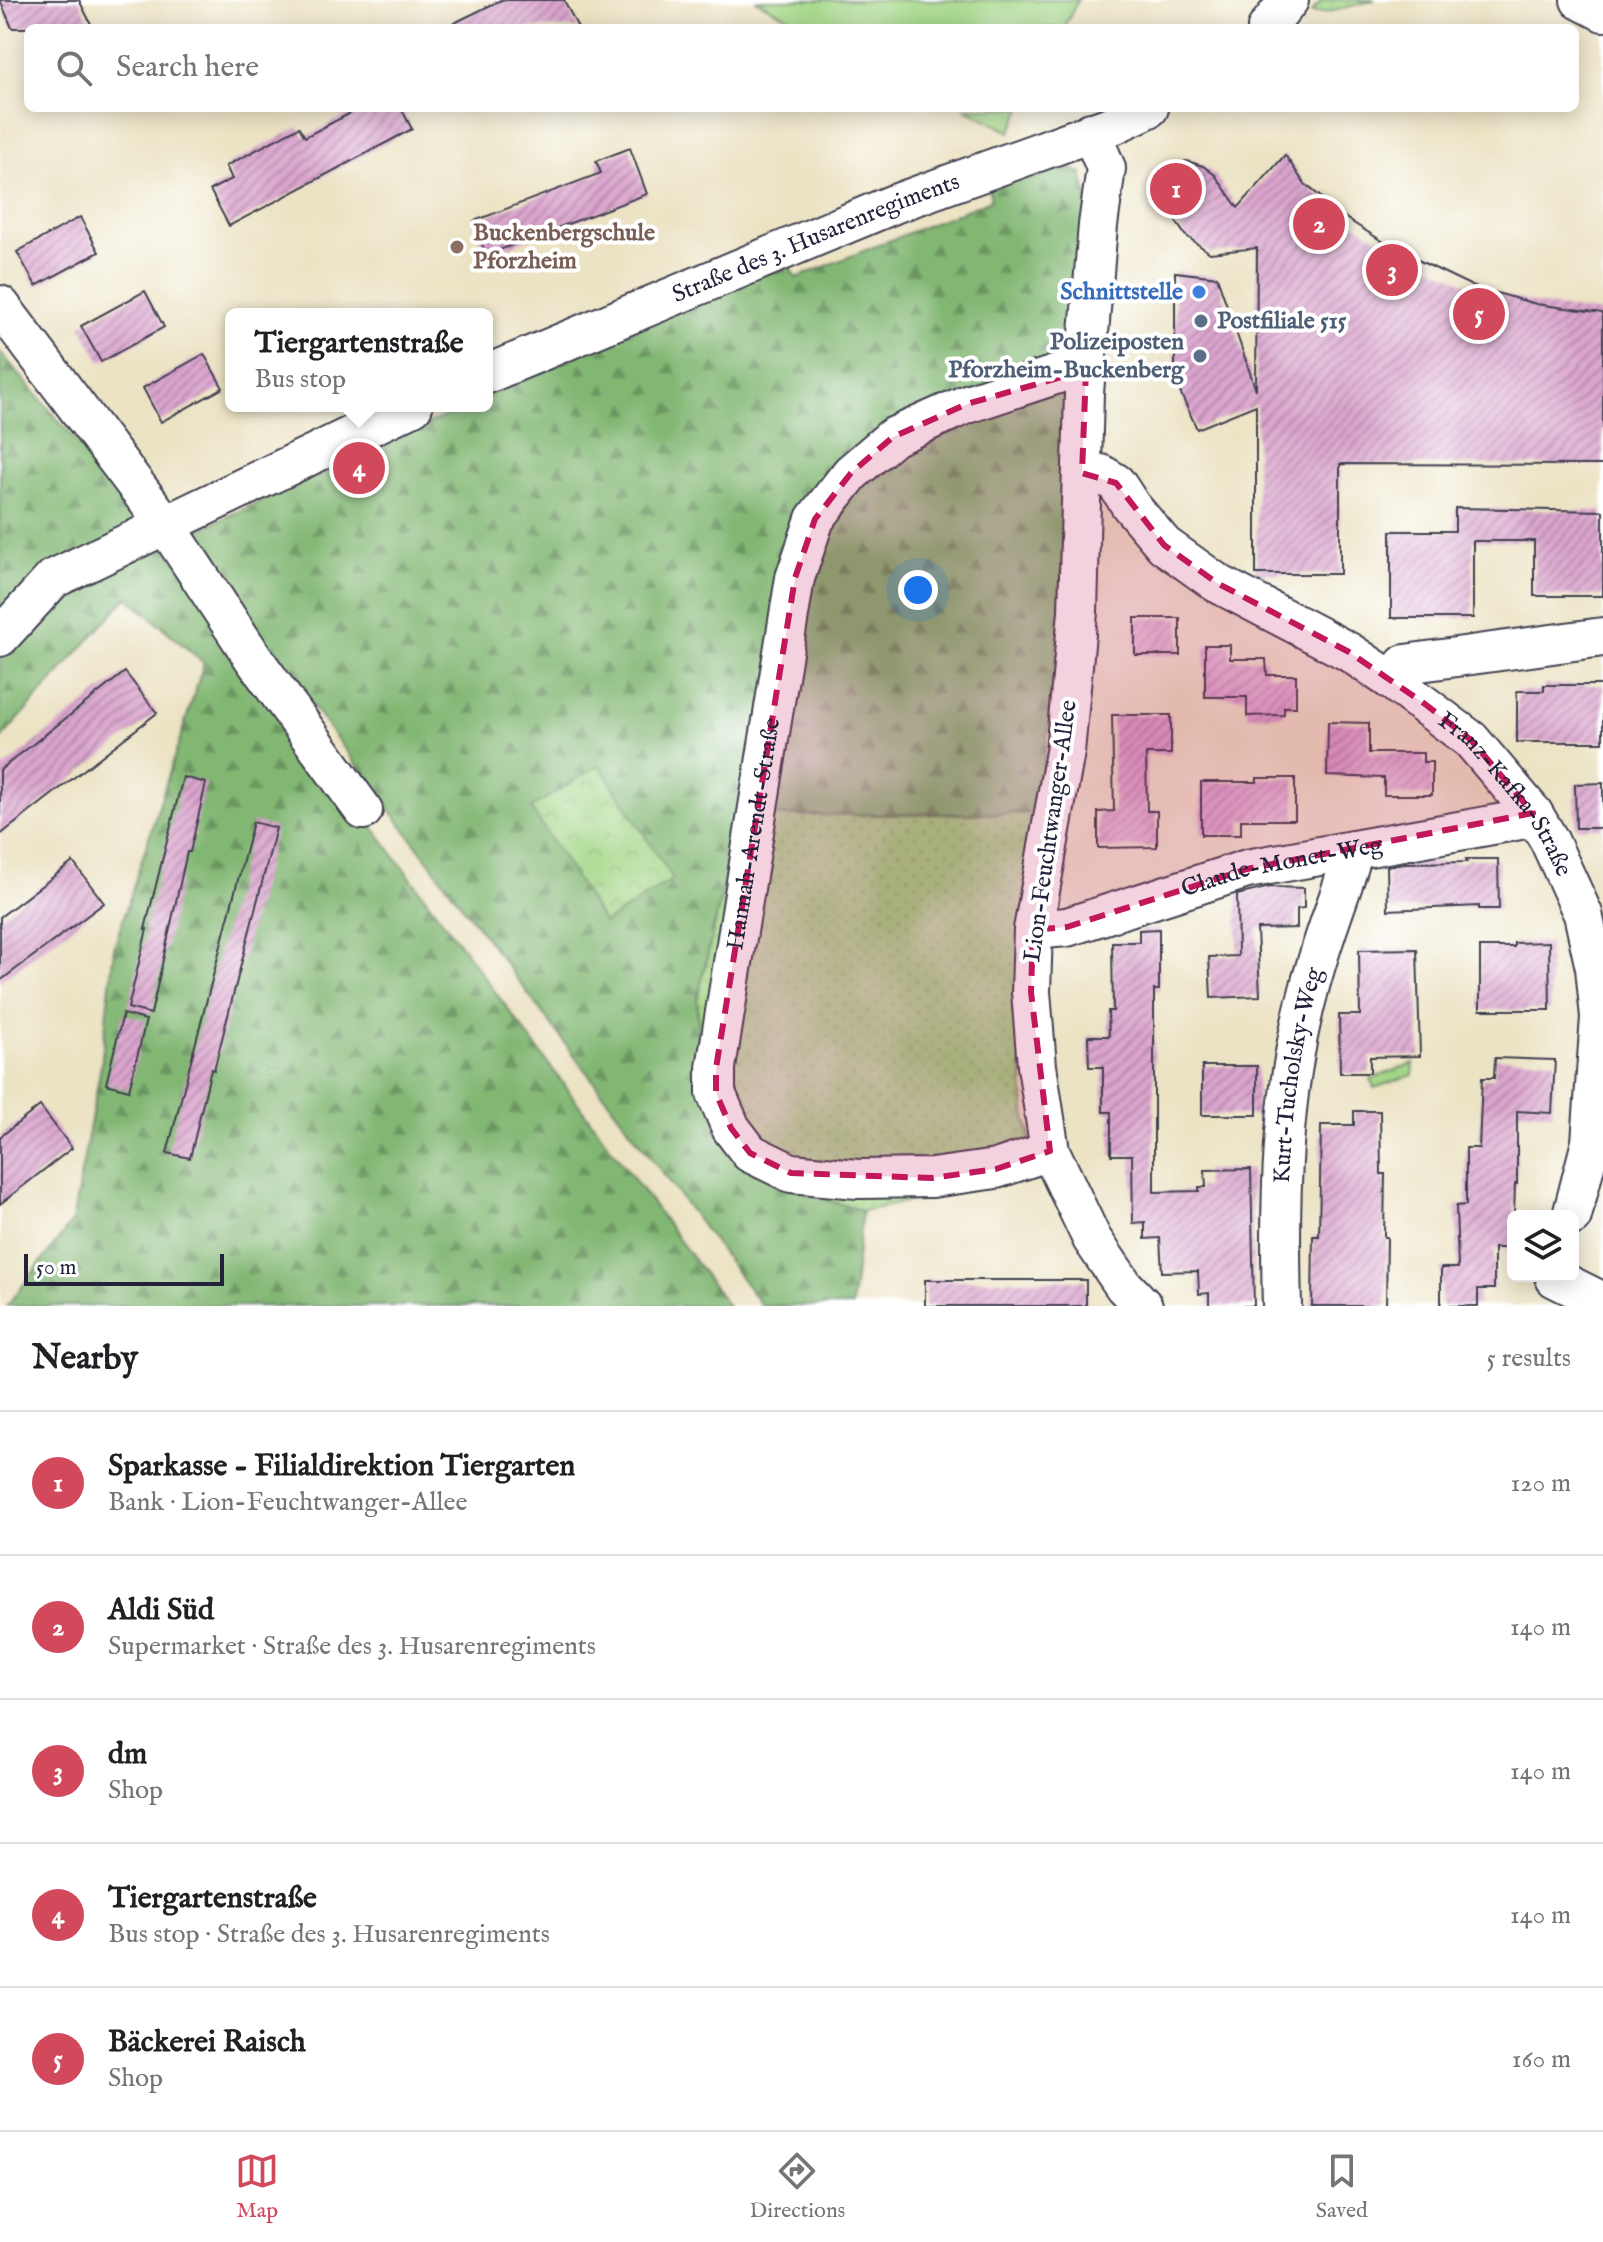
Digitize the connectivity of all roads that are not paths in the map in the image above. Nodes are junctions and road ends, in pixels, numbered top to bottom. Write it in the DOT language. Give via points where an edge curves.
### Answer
graph roads {
  1 [pos="1289,0"];
  2 [pos="1580,0"];
  3 [pos="1603,12"];
  4 [pos="1270,24"];
  5 [pos="1139,112"];
  6 [pos="1091,132"];
  7 [pos="0,305"];
  8 [pos="1086,370"];
  9 [pos="493,371"];
  10 [pos="400,412"];
  11 [pos="1082,473"];
  12 [pos="165,524"];
  13 [pos="0,637"];
  14 [pos="1603,637"];
  15 [pos="1391,680"];
  16 [pos="363,810"];
  17 [pos="1533,813"];
  18 [pos="1354,850"];
  19 [pos="1593,910"];
  20 [pos="1033,930"];
  21 [pos="1597,1141"];
  22 [pos="1050,1151"];
  23 [pos="1574,1210"];
  24 [pos="1548,1287"];
  25 [pos="1603,1302"];
  26 [pos="1143,1306"];
  27 [pos="1282,1306"];
  1 -- 4 [label="street"];
  2 -- 3 [label="street"];
  5 -- 6 [label="street, Straße des 3. Husarenregiments"];
  6 -- 8 [label="street, Lion-Feuchtwanger-Allee" via="1106,168"];
  6 -- 9 [label="street, Straße des 3. Husarenregiments" via="894,204"];
  7 -- 12 [label="street"];
  8 -- 11 [label="street, Lion-Feuchtwanger-Allee"];
  8 -- 22 [label="street, Hannah-Arendt-Straße" via="1067,371 967,404 893,437 851,473 815,519 795,578 716,1068 716,1093 731,1128 750,1153 791,1173 932,1178 996,1169"];
  10 -- 12 [label="street"];
  11 -- 15 [label="street" via="1101,474 1116,483 1164,545 1217,583 1349,652"];
  11 -- 20 [label="street, Lion-Feuchtwanger-Allee" via="1078,612 1065,752"];
  12 -- 13 [label="street" via="53,579"];
  12 -- 16 [label="street"];
  14 -- 15 [label="street" via="1405,664"];
  15 -- 17 [label="street, Franz-Kafka-Straße" via="1471,740"];
  17 -- 18 [label="street, Claude-Monet-Weg" via="1520,820"];
  17 -- 19 [label="street, Franz-Kafka-Straße"];
  18 -- 20 [label="street, Claude-Monet-Weg" via="1247,869 1067,927"];
  18 -- 27 [label="street, Kurt-Tucholsky-Weg" via="1309,989 1288,1093"];
  19 -- 21 [label="street, Franz-Kafka-Straße" via="1600,1017"];
  20 -- 22 [label="street, Lion-Feuchtwanger-Allee" via="1031,992"];
  21 -- 23 [label="street, Franz-Kafka-Straße"];
  22 -- 26 [label="street, Lion-Feuchtwanger-Allee" via="1092,1239"];
  24 -- 25 [label="street"];
}
